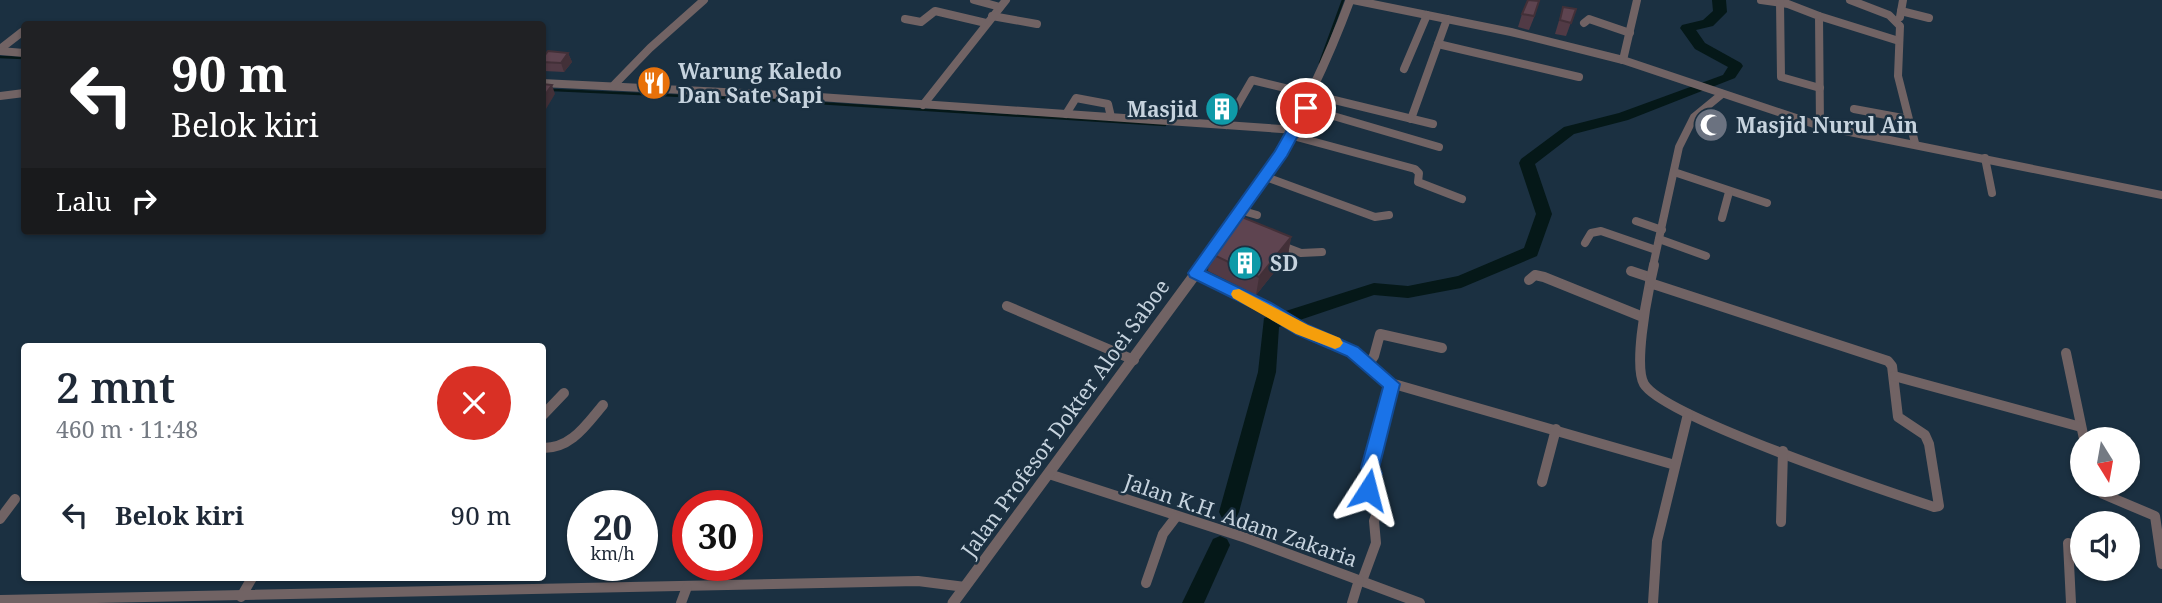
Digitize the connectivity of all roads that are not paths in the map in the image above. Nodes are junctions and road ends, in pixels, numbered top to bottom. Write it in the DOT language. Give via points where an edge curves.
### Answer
graph roads {
  1 [pos="704,0"];
  2 [pos="974,0"];
  3 [pos="1006,0"];
  4 [pos="1352,0"];
  5 [pos="1637,0"];
  6 [pos="1761,0"];
  7 [pos="1850,0"];
  8 [pos="1903,0"];
  9 [pos="1780,2"];
  10 [pos="1000,7"];
  11 [pos="1901,11"];
  12 [pos="1427,15"];
  13 [pos="992,16"];
  14 [pos="1819,16"];
  15 [pos="1929,18"];
  16 [pos="905,19"];
  17 [pos="1447,19"];
  18 [pos="1895,19"];
  19 [pos="986,23"];
  20 [pos="1584,23"];
  21 [pos="1037,24"];
  22 [pos="21,33"];
  23 [pos="1630,33"];
  24 [pos="1899,41"];
  25 [pos="1438,44"];
  26 [pos="0,50"];
  27 [pos="21,53"];
  28 [pos="1623,60"];
  29 [pos="1404,69"];
  30 [pos="1579,77"];
  31 [pos="546,83"];
  32 [pos="614,86"];
  33 [pos="1820,88"];
  34 [pos="21,93"];
  35 [pos="1312,94"];
  36 [pos="1722,94"];
  37 [pos="0,96"];
  38 [pos="923,105"];
  39 [pos="1306,108"];
  40 [pos="1854,108"];
  41 [pos="1066,114"];
  42 [pos="1111,117"];
  43 [pos="1412,119"];
  44 [pos="1908,119"];
  45 [pos="1433,124"];
  46 [pos="1226,125"];
  47 [pos="1820,126"];
  48 [pos="1294,133"];
  49 [pos="1914,143"];
  50 [pos="1439,147"];
  51 [pos="1985,158"];
  52 [pos="1674,172"];
  53 [pos="1266,177"];
  54 [pos="1729,192"];
  55 [pos="1992,193"];
  56 [pos="2162,195"];
  57 [pos="1462,199"];
  58 [pos="1767,203"];
  59 [pos="1242,211"];
  60 [pos="1257,215"];
  61 [pos="1389,215"];
  62 [pos="1722,218"];
  63 [pos="1636,221"];
  64 [pos="1660,234"];
  65 [pos="1266,239"];
  66 [pos="1585,243"];
  67 [pos="1656,250"];
  68 [pos="1322,252"];
  69 [pos="1706,256"];
  70 [pos="1631,271"];
  71 [pos="1195,273"];
  72 [pos="1529,280"];
  73 [pos="1649,280"];
  74 [pos="1007,306"];
  75 [pos="1643,317"];
  76 [pos="1442,348"];
  77 [pos="2066,353"];
  78 [pos="1134,360"];
  79 [pos="1368,365"];
  80 [pos="1894,376"];
  81 [pos="1392,384"];
  82 [pos="564,393"];
  83 [pos="603,405"];
  84 [pos="546,412"];
  85 [pos="1688,414"];
  86 [pos="2081,427"];
  87 [pos="1556,429"];
  88 [pos="546,448"];
  89 [pos="1783,451"];
  90 [pos="1675,465"];
  91 [pos="1049,474"];
  92 [pos="1542,482"];
  93 [pos="2110,497"];
  94 [pos="15,499"];
  95 [pos="1176,517"];
  96 [pos="0,519"];
  97 [pos="1781,522"];
  98 [pos="2068,542"];
  99 [pos="2162,564"];
  100 [pos="1361,580"];
  101 [pos="250,581"];
  102 [pos="1146,583"];
  103 [pos="687,587"];
  104 [pos="965,587"];
  105 [pos="241,597"];
  106 [pos="0,600"];
  107 [pos="67,601"];
  108 [pos="681,603"];
  109 [pos="953,603"];
  110 [pos="1352,603"];
  111 [pos="1420,603"];
  112 [pos="1653,603"];
  113 [pos="2071,603"];
  1 -- 32 [label="street"];
  2 -- 10 [label="street"];
  3 -- 10 [label="street"];
  4 -- 12 [label="street"];
  4 -- 35 [label="street, Jalan Profesor Dokter Aloei Saboe"];
  5 -- 23 [label="street"];
  6 -- 9 [label="street"];
  7 -- 18 [label="street"];
  8 -- 11 [label="street"];
  9 -- 14 [label="street"];
  9 -- 33 [label="street" via="1781,77"];
  10 -- 13 [label="street"];
  11 -- 15 [label="street"];
  11 -- 18 [label="street"];
  12 -- 17 [label="street"];
  12 -- 29 [label="street"];
  13 -- 19 [label="street"];
  13 -- 21 [label="street"];
  14 -- 24 [label="street"];
  14 -- 33 [label="street"];
  16 -- 19 [label="street" via="921,22 935,10"];
  17 -- 25 [label="street"];
  17 -- 28 [label="street"];
  18 -- 24 [label="street" via="1901,30"];
  19 -- 38 [label="street"];
  20 -- 23 [label="street" via="1589,19"];
  22 -- 26 [label="street"];
  23 -- 28 [label="street"];
  24 -- 44 [label="street" via="1897,66"];
  25 -- 30 [label="street"];
  25 -- 43 [label="street"];
  26 -- 27 [label="street"];
  28 -- 36 [label="street"];
  31 -- 32 [label="street"];
  32 -- 38 [label="street"];
  33 -- 47 [label="street"];
  34 -- 37 [label="street"];
  35 -- 39 [label="street, Jalan Profesor Dokter Aloei Saboe"];
  35 -- 43 [label="street"];
  35 -- 46 [label="street" via="1252,80"];
  36 -- 47 [label="street"];
  36 -- 52 [label="street" via="1701,108 1684,129"];
  38 -- 41 [label="street"];
  39 -- 48 [label="street, Jalan Profesor Dokter Aloei Saboe"];
  39 -- 50 [label="street"];
  40 -- 44 [label="street"];
  41 -- 42 [label="street"];
  41 -- 42 [label="street" via="1076,98 1108,104"];
  42 -- 46 [label="street"];
  43 -- 45 [label="street"];
  44 -- 49 [label="street"];
  46 -- 48 [label="street"];
  47 -- 49 [label="street"];
  48 -- 53 [label="street, Jalan Profesor Dokter Aloei Saboe"];
  48 -- 57 [label="street" via="1415,169 1418,181"];
  49 -- 51 [label="street"];
  51 -- 55 [label="street"];
  51 -- 56 [label="street"];
  52 -- 54 [label="street"];
  52 -- 64 [label="street"];
  53 -- 59 [label="street, Jalan Profesor Dokter Aloei Saboe"];
  53 -- 61 [label="street" via="1375,217"];
  54 -- 58 [label="street"];
  54 -- 62 [label="street"];
  59 -- 60 [label="street"];
  59 -- 71 [label="street, Jalan Profesor Dokter Aloei Saboe" via="1237,227"];
  63 -- 64 [label="street"];
  64 -- 67 [label="street"];
  64 -- 69 [label="street"];
  65 -- 68 [label="street" via="1301,253"];
  66 -- 67 [label="street" via="1591,233 1601,231"];
  67 -- 73 [label="street"];
  70 -- 73 [label="street"];
  71 -- 78 [label="street, Jalan Profesor Dokter Aloei Saboe"];
  71 -- 79 [label="street" via="1353,351"];
  72 -- 75 [label="street" via="1544,276"];
  73 -- 75 [label="street"];
  73 -- 80 [label="street" via="1888,360"];
  74 -- 78 [label="street"];
  75 -- 85 [label="street" via="1644,385"];
  76 -- 79 [label="street" via="1380,334"];
  77 -- 86 [label="street"];
  78 -- 91 [label="street, Jalan Profesor Dokter Aloei Saboe"];
  79 -- 81 [label="street"];
  80 -- 86 [label="street"];
  80 -- 89 [label="street" via="1898,417 1925,435 1930,444 1939,506 1857,481"];
  81 -- 87 [label="street"];
  81 -- 100 [label="street" via="1368,490 1380,505 1374,521 1378,528 1372,558"];
  82 -- 84 [label="street"];
  83 -- 88 [label="street" via="570,443"];
  85 -- 89 [label="street"];
  85 -- 90 [label="street"];
  87 -- 90 [label="street"];
  87 -- 92 [label="street"];
  89 -- 97 [label="street"];
  90 -- 112 [label="street" via="1657,541"];
  91 -- 95 [label="street, Jalan K.H. Adam Zakaria"];
  91 -- 104 [label="street, Jalan Profesor Dokter Aloei Saboe"];
  93 -- 99 [label="street" via="2155,516"];
  94 -- 96 [label="street"];
  95 -- 100 [label="street, Jalan K.H. Adam Zakaria"];
  95 -- 102 [label="street" via="1163,534"];
  98 -- 113 [label="street"];
  100 -- 110 [label="street"];
  100 -- 111 [label="street, Jalan K.H. Adam Zakaria"];
  101 -- 105 [label="street"];
  103 -- 104 [label="street" via="918,580"];
  103 -- 105 [label="street"];
  103 -- 108 [label="street"];
  104 -- 109 [label="street, Jalan Profesor Dokter Aloei Saboe"];
  105 -- 107 [label="street"];
  106 -- 107 [label="street"];
}
